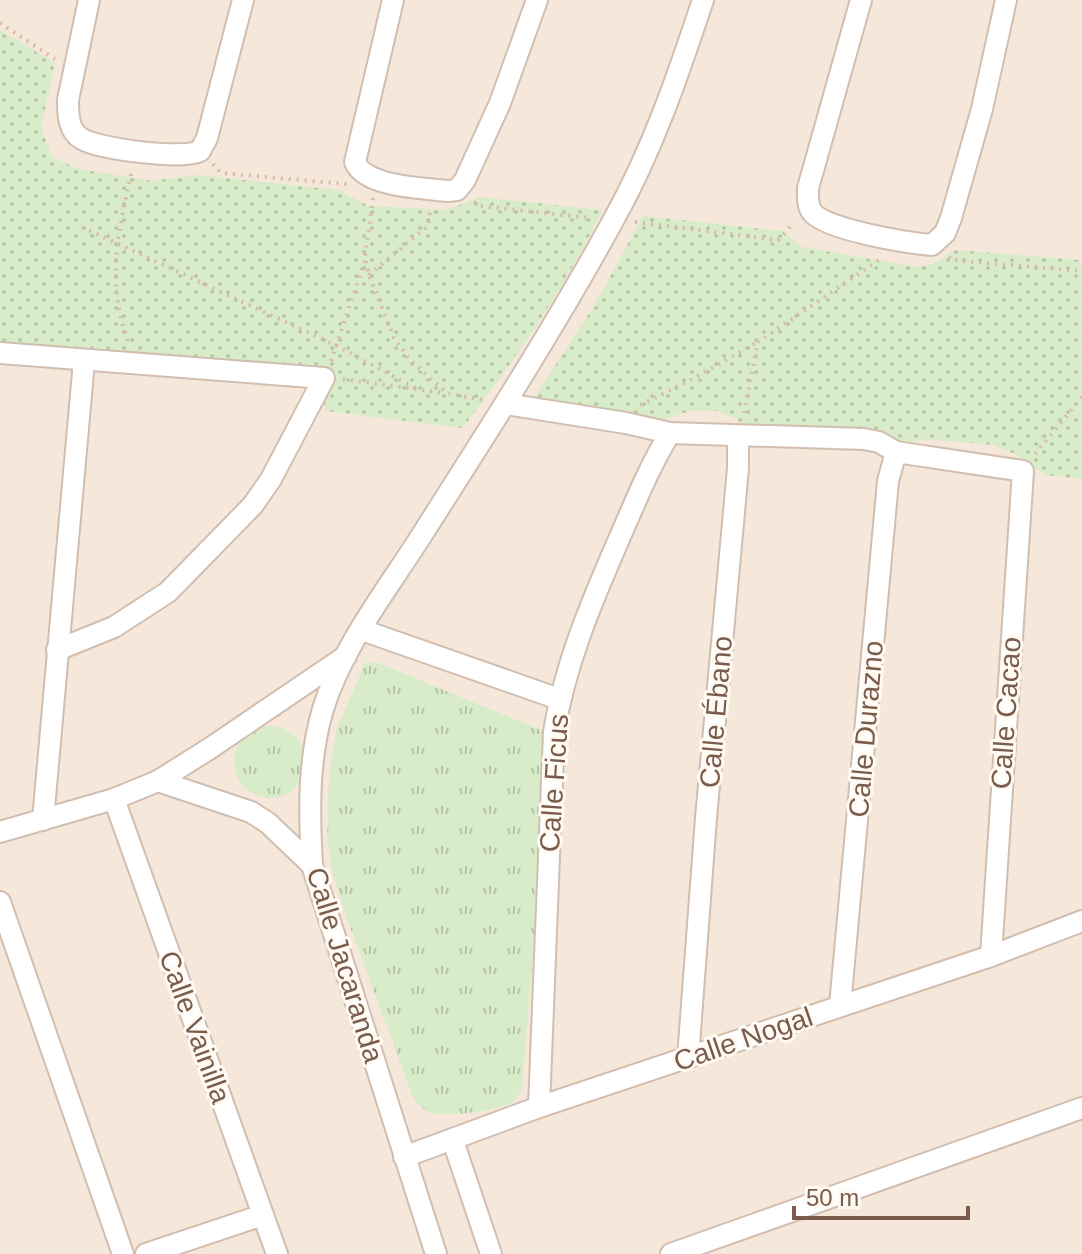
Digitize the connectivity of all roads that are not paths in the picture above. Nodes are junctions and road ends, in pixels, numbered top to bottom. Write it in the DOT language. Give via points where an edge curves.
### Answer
graph roads {
  1 [pos="89,0"];
  2 [pos="243,0"];
  3 [pos="393,0"];
  4 [pos="537,0"];
  5 [pos="703,0"];
  6 [pos="861,0"];
  7 [pos="1006,0"];
  8 [pos="0,353"];
  9 [pos="84,361"];
  10 [pos="505,404"];
  11 [pos="670,433"];
  12 [pos="738,436"];
  13 [pos="896,452"];
  14 [pos="362,630"];
  15 [pos="57,650"];
  16 [pos="346,656"];
  17 [pos="559,699"];
  18 [pos="158,781"];
  19 [pos="114,799"];
  20 [pos="43,820"];
  21 [pos="0,832"];
  22 [pos="312,865"];
  23 [pos="0,902"];
  24 [pos="1082,921"];
  25 [pos="991,956"];
  26 [pos="840,1006"];
  27 [pos="688,1058"];
  28 [pos="539,1107"];
  29 [pos="1082,1108"];
  30 [pos="453,1141"];
  31 [pos="404,1157"];
  32 [pos="263,1215"];
  33 [pos="123,1254"];
  34 [pos="146,1254"];
  35 [pos="277,1254"];
  36 [pos="436,1254"];
  37 [pos="491,1254"];
  38 [pos="671,1254"];
  1 -- 2 [label="street" via="68,116 72,129 83,140 182,156 200,151 213,118"];
  3 -- 4 [label="street" via="356,152 366,175 446,190 465,180"];
  5 -- 10 [label="street, Calle Jacaranda" via="665,113 615,217"];
  6 -- 7 [label="street" via="808,188 808,206 829,224 932,245 951,218"];
  8 -- 9 [label="street"];
  9 -- 15 [label="street"];
  9 -- 15 [label="street" via="324,378 253,505 168,592 114,627"];
  10 -- 11 [label="street"];
  10 -- 14 [label="street, Calle Jacaranda"];
  11 -- 12 [label="street"];
  11 -- 17 [label="street, Calle Ficus" via="592,601"];
  12 -- 13 [label="street" via="864,439"];
  12 -- 27 [label="street, Calle Ébano"];
  13 -- 25 [label="street, Calle Cacao" via="1023,471"];
  13 -- 26 [label="street, Calle Durazno" via="888,481"];
  14 -- 16 [label="street, Calle Jacaranda"];
  14 -- 17 [label="street"];
  15 -- 20 [label="street"];
  16 -- 18 [label="street"];
  16 -- 22 [label="street, Calle Jacaranda" via="324,707 312,760"];
  17 -- 28 [label="street, Calle Ficus"];
  18 -- 19 [label="street"];
  18 -- 22 [label="street" via="251,812"];
  19 -- 20 [label="street"];
  19 -- 32 [label="street, Calle Vainilla"];
  20 -- 21 [label="street"];
  22 -- 31 [label="street, Calle Jacaranda"];
  23 -- 33 [label="street"];
  24 -- 25 [label="street, Calle Nogal"];
  25 -- 26 [label="street, Calle Nogal"];
  26 -- 27 [label="street, Calle Nogal"];
  27 -- 28 [label="street, Calle Nogal"];
  28 -- 30 [label="street, Calle Nogal"];
  29 -- 38 [label="street"];
  30 -- 31 [label="street, Calle Nogal"];
  30 -- 37 [label="street"];
  31 -- 36 [label="street, Calle Jacaranda"];
  32 -- 34 [label="street"];
  32 -- 35 [label="street, Calle Vainilla"];
}
